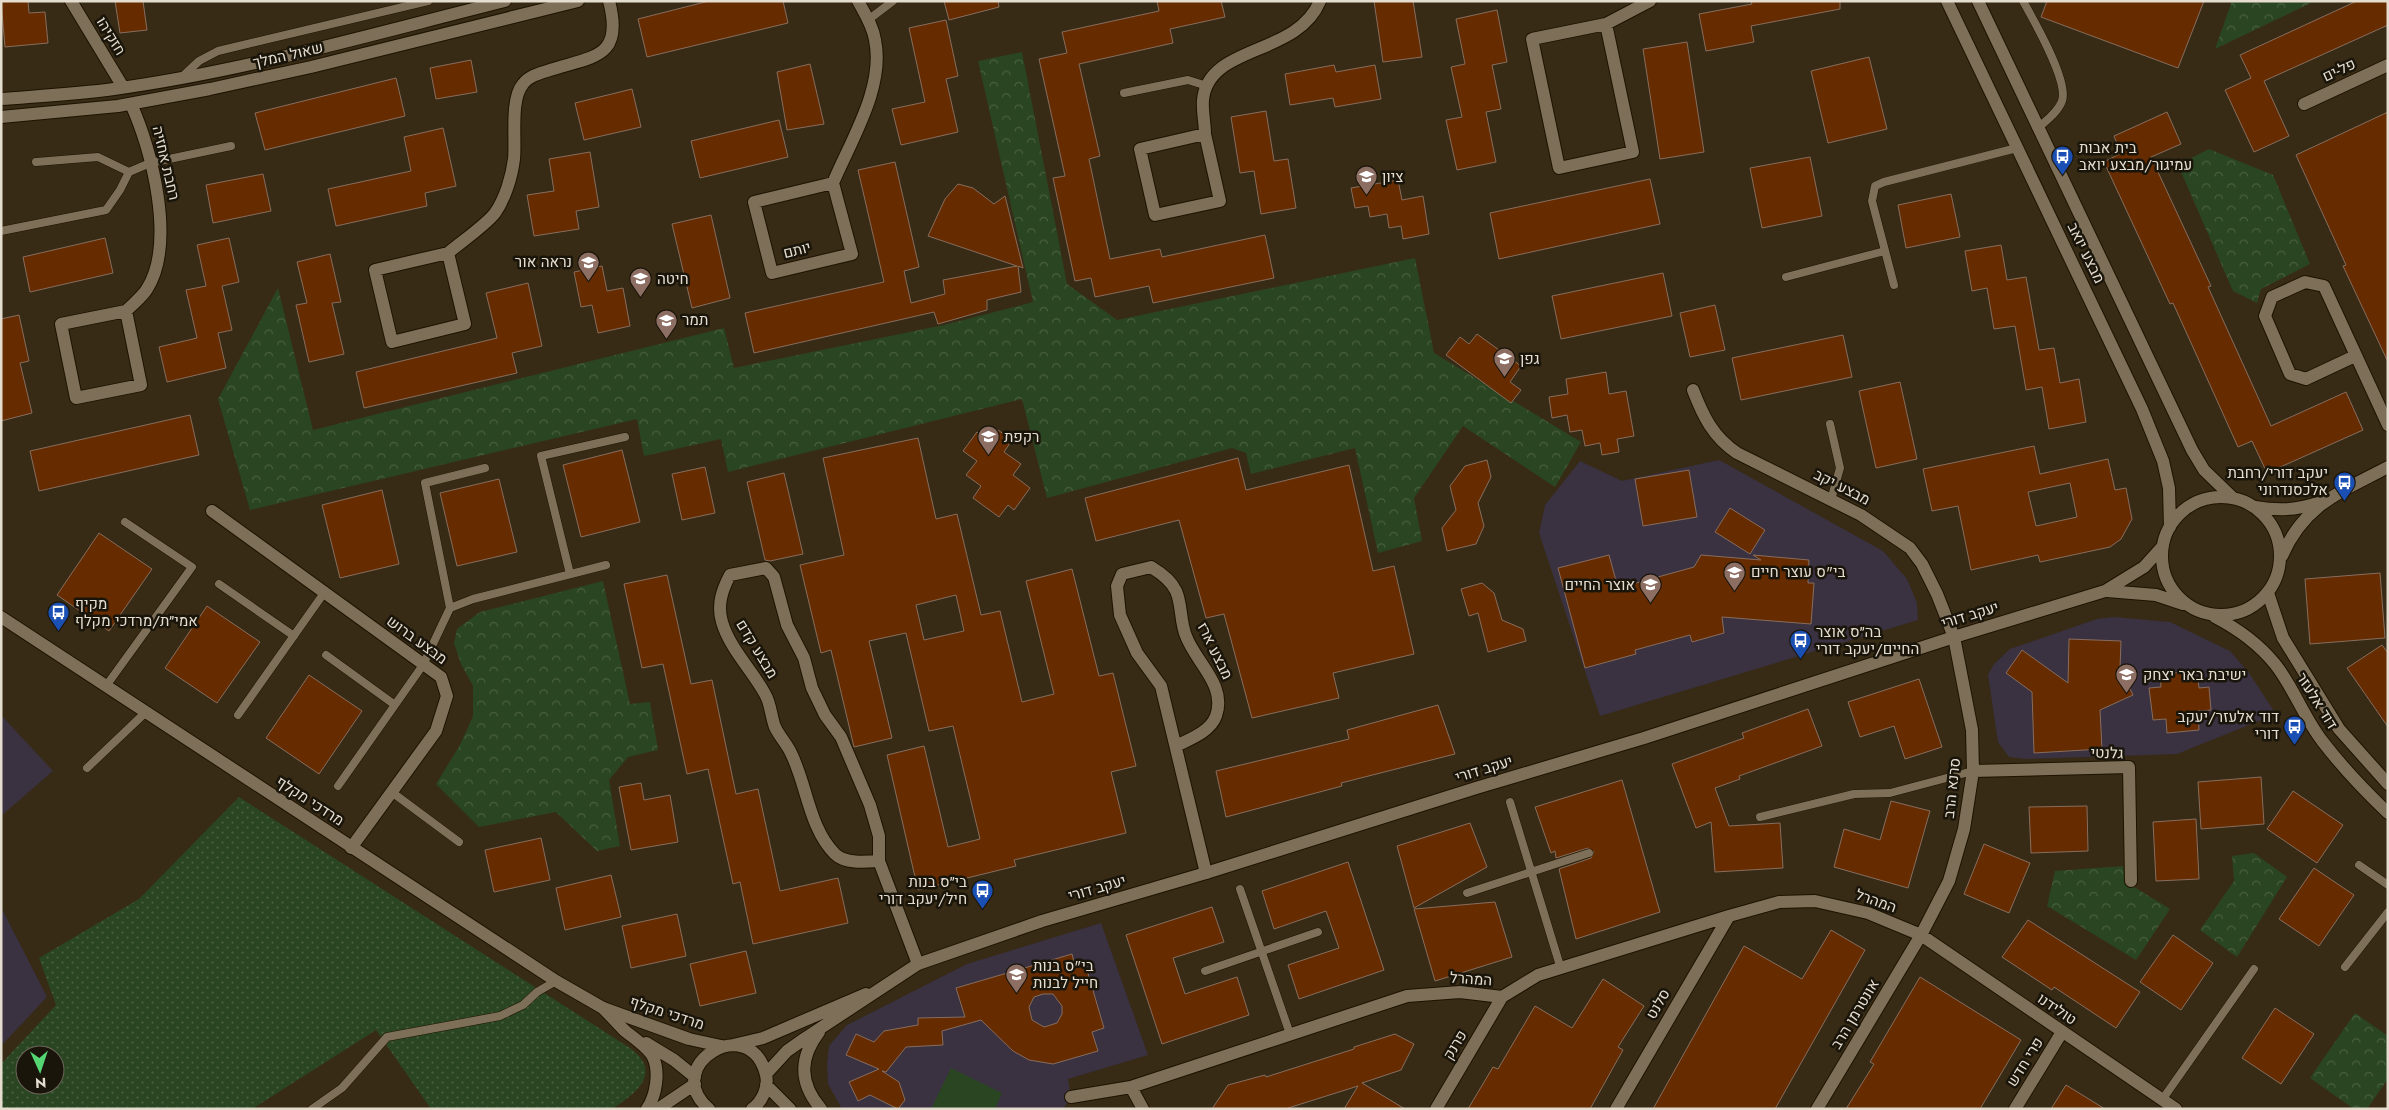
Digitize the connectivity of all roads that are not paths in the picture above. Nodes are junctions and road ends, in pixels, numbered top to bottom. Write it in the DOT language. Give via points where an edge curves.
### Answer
graph roads {
  1 [pos="71,1"];
  2 [pos="428,1"];
  3 [pos="505,1"];
  4 [pos="578,1"];
  5 [pos="609,1"];
  6 [pos="858,1"];
  7 [pos="894,1"];
  8 [pos="1320,1"];
  9 [pos="1650,1"];
  10 [pos="1947,1"];
  11 [pos="1978,1"];
  12 [pos="2023,1"];
  13 [pos="868,20"];
  14 [pos="1606,24"];
  15 [pos="2388,66"];
  16 [pos="182,77"];
  17 [pos="1207,86"];
  18 [pos="123,88"];
  19 [pos="1124,93"];
  20 [pos="1,99"];
  21 [pos="131,104"];
  22 [pos="2304,104"];
  23 [pos="1,117"];
  24 [pos="2038,127"];
  25 [pos="1205,134"];
  26 [pos="231,146"];
  27 [pos="2017,148"];
  28 [pos="36,162"];
  29 [pos="150,163"];
  30 [pos="129,172"];
  31 [pos="833,183"];
  32 [pos="1,231"];
  33 [pos="1885,252"];
  34 [pos="448,253"];
  35 [pos="1786,277"];
  36 [pos="1894,285"];
  37 [pos="126,311"];
  38 [pos="2355,356"];
  39 [pos="1693,390"];
  40 [pos="1830,424"];
  41 [pos="2388,425"];
  42 [pos="626,437"];
  43 [pos="485,468"];
  44 [pos="2388,468"];
  45 [pos="2234,498"];
  46 [pos="1832,500"];
  47 [pos="2326,501"];
  48 [pos="2254,507"];
  49 [pos="212,511"];
  50 [pos="125,522"];
  51 [pos="2170,527"];
  52 [pos="2163,546"];
  53 [pos="2281,559"];
  54 [pos="606,565"];
  55 [pos="570,574"];
  56 [pos="219,584"];
  57 [pos="2105,591"];
  58 [pos="324,593"];
  59 [pos="2268,593"];
  60 [pos="2190,607"];
  61 [pos="450,608"];
  62 [pos="2210,615"];
  63 [pos="1,617"];
  64 [pos="294,636"];
  65 [pos="1954,637"];
  66 [pos="326,655"];
  67 [pos="423,665"];
  68 [pos="106,686"];
  69 [pos="395,705"];
  70 [pos="146,712"];
  71 [pos="238,715"];
  72 [pos="1176,746"];
  73 [pos="87,768"];
  74 [pos="1973,771"];
  75 [pos="2388,784"];
  76 [pos="338,786"];
  77 [pos="393,793"];
  78 [pos="1510,802"];
  79 [pos="2388,813"];
  80 [pos="1760,817"];
  81 [pos="459,842"];
  82 [pos="351,848"];
  83 [pos="1589,853"];
  84 [pos="879,861"];
  85 [pos="2358,865"];
  86 [pos="1206,873"];
  87 [pos="1530,874"];
  88 [pos="2131,881"];
  89 [pos="2388,886"];
  90 [pos="1240,889"];
  91 [pos="1468,893"];
  92 [pos="2388,912"];
  93 [pos="1729,916"];
  94 [pos="1318,932"];
  95 [pos="1921,935"];
  96 [pos="1262,951"];
  97 [pos="918,964"];
  98 [pos="2345,967"];
  99 [pos="1561,968"];
  100 [pos="2254,969"];
  101 [pos="1205,971"];
  102 [pos="556,981"];
  103 [pos="878,989"];
  104 [pos="1502,997"];
  105 [pos="856,1006"];
  106 [pos="603,1008"];
  107 [pos="624,1030"];
  108 [pos="2062,1032"];
  109 [pos="1290,1034"];
  110 [pos="727,1046"];
  111 [pos="695,1080"];
  112 [pos="766,1080"];
  113 [pos="1131,1087"];
  114 [pos="1071,1097"];
  115 [pos="2162,1100"];
  116 [pos="312,1109"];
  117 [pos="647,1109"];
  118 [pos="658,1109"];
  119 [pos="709,1109"];
  120 [pos="752,1109"];
  121 [pos="790,1109"];
  122 [pos="821,1109"];
  123 [pos="1144,1109"];
  124 [pos="1436,1109"];
  125 [pos="1616,1109"];
  126 [pos="1817,1109"];
  127 [pos="2015,1109"];
  128 [pos="2176,1109"];
  1 -- 18 [label="street, חזקיהו"];
  2 -- 16 [label="lane" via="218,51 199,61"];
  3 -- 16 [label="street, שאול המלך"];
  4 -- 21 [label="street, שאול המלך" via="310,67"];
  5 -- 34 [label="street" via="614,31 609,46 600,54 536,74 522,84 516,103 514,160 495,213"];
  6 -- 13 [label="street"];
  7 -- 13 [label="lane"];
  8 -- 17 [label="street" via="1315,13 1299,30 1223,65 1213,73"];
  9 -- 14 [label="street"];
  10 -- 27 [label="street, מבצע יואב"];
  11 -- 24 [label="street, מבצע יואב"];
  12 -- 24 [label="lane" via="2056,64 2062,85 2062,101"];
  13 -- 31 [label="street" via="877,51 877,76"];
  14 -- 14 [label="street" via="1633,152 1559,168 1532,39"];
  15 -- 22 [label="street, פל-ים"];
  16 -- 18 [label="street, שאול המלך"];
  17 -- 19 [label="lane" via="1188,80"];
  17 -- 25 [label="street" via="1203,99"];
  18 -- 20 [label="street, שאול המלך"];
  21 -- 23 [label="street, שאול המלך"];
  21 -- 29 [label="street, רחבת אחזיה"];
  24 -- 45 [label="street, מבצע יואב" via="2192,450 2204,470"];
  25 -- 25 [label="street" via="1140,149 1155,216 1220,201"];
  26 -- 29 [label="lane"];
  27 -- 33 [label="lane" via="1875,186 1872,201"];
  27 -- 51 [label="street, מבצע יואב" via="2142,409 2163,461 2169,488"];
  28 -- 30 [label="lane" via="98,157"];
  29 -- 30 [label="lane"];
  29 -- 37 [label="street, רחבת אחזיה" via="160,201 157,266 147,290"];
  30 -- 32 [label="lane" via="106,210"];
  31 -- 31 [label="street, יותם" via="754,202 772,273 852,254"];
  33 -- 35 [label="lane"];
  33 -- 36 [label="lane"];
  34 -- 34 [label="street" via="375,270 392,342 465,324"];
  37 -- 37 [label="street" via="61,324 76,398 141,385"];
  38 -- 38 [label="street" via="2324,286 2305,282 2272,297 2265,316 2290,374 2306,379"];
  38 -- 41 [label="street"];
  39 -- 46 [label="street, מבצע יקב" via="1704,417 1722,443"];
  40 -- 46 [label="lane" via="1840,468"];
  42 -- 55 [label="lane" via="541,456"];
  43 -- 61 [label="lane" via="425,483"];
  44 -- 47 [label="street"];
  45 -- 48 [label="street"];
  45 -- 51 [label="street" via="2197,502 2181,512"];
  46 -- 65 [label="street, מבצע יקב" via="1869,519 1910,548 1937,594"];
  47 -- 48 [label="street" via="2294,510"];
  47 -- 53 [label="street" via="2305,517 2290,536"];
  48 -- 53 [label="street" via="2266,516 2274,529"];
  49 -- 58 [label="street, מבצע ברוש"];
  50 -- 68 [label="lane" via="192,568"];
  51 -- 52 [label="street"];
  52 -- 57 [label="street, יעקב דורי" via="2144,568"];
  52 -- 60 [label="street" via="2162,564 2167,581 2176,596"];
  53 -- 59 [label="street" via="2277,577"];
  54 -- 55 [label="lane"];
  55 -- 61 [label="lane"];
  56 -- 64 [label="lane"];
  57 -- 60 [label="street, יעקב דורי" via="2156,594"];
  57 -- 65 [label="street, יעקב דורי"];
  58 -- 64 [label="lane"];
  58 -- 67 [label="street, מבצע ברוש"];
  59 -- 62 [label="street" via="2242,612"];
  59 -- 75 [label="street, דוד אלעזר" via="2283,638 2339,729"];
  60 -- 62 [label="street"];
  61 -- 67 [label="lane"];
  62 -- 79 [label="street, דוד אלעזר" via="2237,629 2259,647 2275,665 2322,741"];
  63 -- 68 [label="street, מרדכי מקלף"];
  64 -- 71 [label="lane"];
  65 -- 74 [label="street, סרנא הרב" via="1972,730"];
  65 -- 86 [label="street, יעקב דורי" via="1653,735"];
  66 -- 69 [label="lane"];
  67 -- 69 [label="lane"];
  67 -- 77 [label="street, מבצע ברוש" via="441,677 447,696 443,714 436,731"];
  68 -- 70 [label="street, מרדכי מקלף"];
  69 -- 76 [label="lane"];
  70 -- 73 [label="lane"];
  70 -- 82 [label="street, מרדכי מקלף"];
  72 -- 72 [label="street, מבצע ארז" via="1161,686 1137,653 1120,615 1117,586 1122,574 1151,567 1164,575 1176,590 1186,636 1214,681 1219,702 1216,718 1204,731"];
  72 -- 86 [label="street, מבצע ארז"];
  74 -- 80 [label="lane" via="1890,792 1854,794"];
  74 -- 88 [label="street, גלנטי" via="2129,766"];
  74 -- 95 [label="street, סרנא הרב" via="1964,828 1949,881"];
  77 -- 81 [label="lane"];
  77 -- 82 [label="street, מבצע ברוש"];
  78 -- 87 [label="lane"];
  82 -- 102 [label="street, מרדכי מקלף"];
  83 -- 87 [label="lane"];
  84 -- 84 [label="street, מבצע קדם" via="879,836 870,805 841,737 824,715 812,688 804,658 787,625 774,577 766,568 730,575 720,594 722,622 766,695 776,728 791,752 805,786 815,821 837,856 857,862"];
  84 -- 97 [label="street, מבצע קדם"];
  85 -- 89 [label="lane"];
  86 -- 97 [label="street, יעקב דורי" via="1042,921"];
  87 -- 91 [label="lane"];
  87 -- 99 [label="lane"];
  90 -- 96 [label="lane"];
  92 -- 98 [label="lane"];
  93 -- 95 [label="street, המהרל" via="1779,902 1815,900 1868,913"];
  93 -- 99 [label="street, המהרל"];
  93 -- 125 [label="street, סלנט"];
  94 -- 96 [label="lane"];
  95 -- 108 [label="street, טולידנו"];
  95 -- 126 [label="street, אונטרמן הרב"];
  96 -- 101 [label="lane"];
  96 -- 109 [label="lane"];
  97 -- 103 [label="street, יעקב דורי"];
  99 -- 104 [label="street, המהרל" via="1538,976"];
  100 -- 115 [label="lane"];
  102 -- 106 [label="street, מרדכי מקלף"];
  102 -- 116 [label="lane" via="523,1005 500,1016 387,1037 342,1088"];
  103 -- 105 [label="street, יעקב דורי"];
  103 -- 110 [label="street, יעקב דורי" via="763,1038"];
  104 -- 109 [label="street, המהרל" via="1460,992 1407,996"];
  104 -- 124 [label="street, פרנק"];
  105 -- 112 [label="street, יעקב דורי" via="787,1051"];
  105 -- 122 [label="street" via="819,1033 807,1049 805,1077 808,1090"];
  106 -- 107 [label="street, מרדכי מקלף"];
  106 -- 110 [label="street, מרדכי מקלף" via="689,1039"];
  107 -- 111 [label="street, מרדכי מקלף" via="674,1060"];
  107 -- 117 [label="street" via="653,1056 655,1088"];
  108 -- 115 [label="street, טולידנו"];
  108 -- 127 [label="street, פרי חדש"];
  109 -- 113 [label="street, המהרל"];
  110 -- 111 [label="street" via="704,1057"];
  110 -- 112 [label="street" via="744,1048 754,1054 762,1062"];
  111 -- 118 [label="street"];
  111 -- 119 [label="street" via="698,1094"];
  112 -- 120 [label="street, יעקב דורי" via="763,1096"];
  112 -- 121 [label="street"];
  113 -- 114 [label="street, המהרל"];
  113 -- 123 [label="street"];
  115 -- 128 [label="street, טולידנו"];
}
